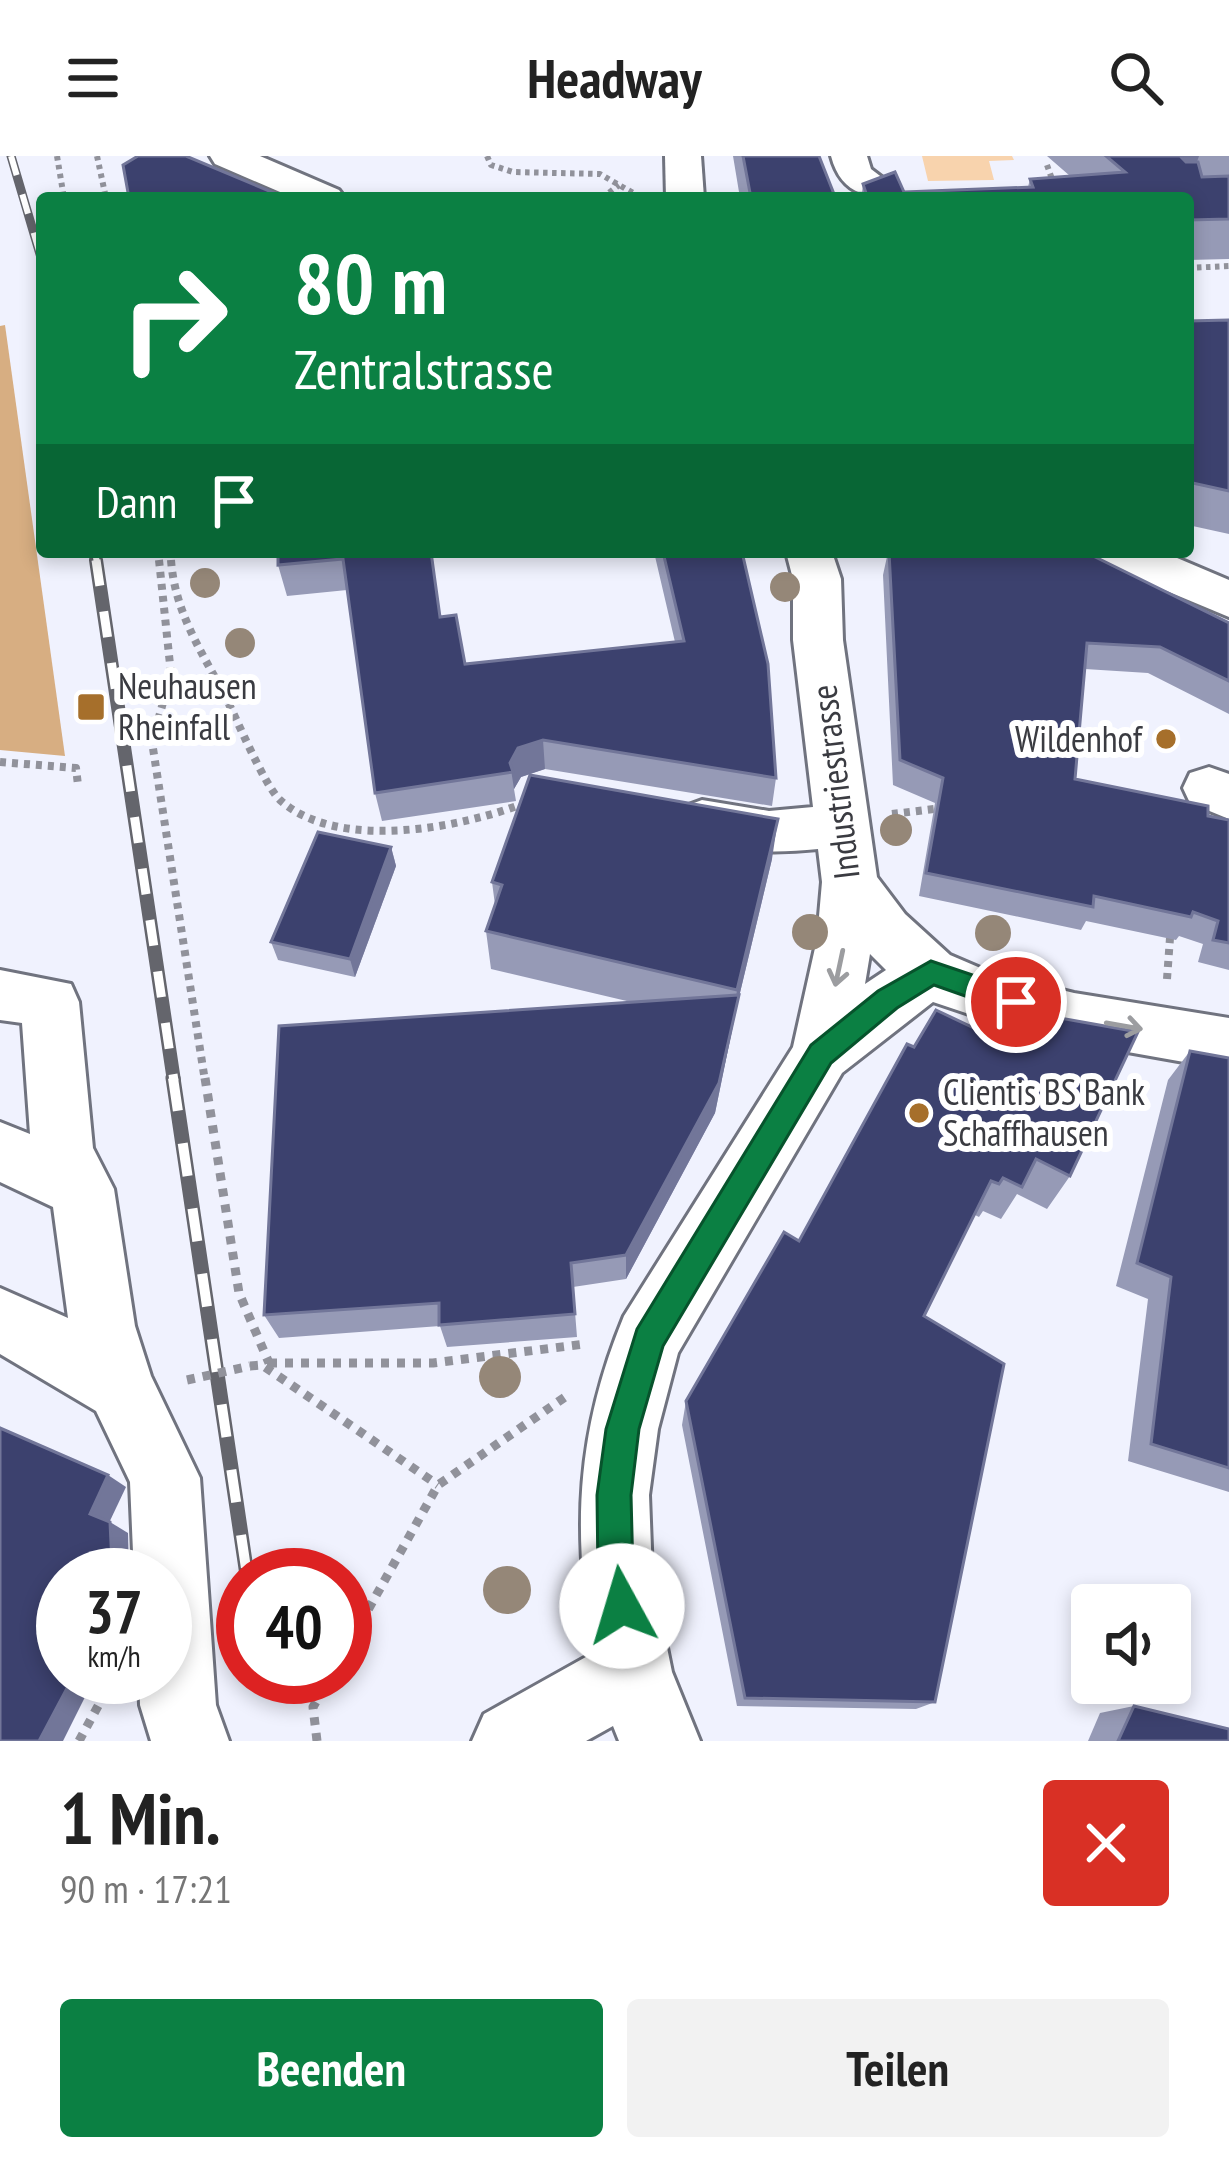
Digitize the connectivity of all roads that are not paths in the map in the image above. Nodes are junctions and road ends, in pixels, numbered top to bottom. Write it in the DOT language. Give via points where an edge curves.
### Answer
graph roads {
  1 [pos="229,156"];
  2 [pos="683,156"];
  3 [pos="849,156"];
  4 [pos="312,192"];
  5 [pos="685,192"];
  6 [pos="881,192"];
  7 [pos="1133,558"];
  8 [pos="821,561"];
  9 [pos="1229,600"];
  10 [pos="657,814"];
  11 [pos="844,825"];
  12 [pos="850,881"];
  13 [pos="931,973"];
  14 [pos="0,995"];
  15 [pos="1229,1044"];
  16 [pos="821,1054"];
  17 [pos="0,1151"];
  18 [pos="82,1189"];
  19 [pos="0,1321"];
  20 [pos="120,1387"];
  21 [pos="634,1672"];
  22 [pos="190,1741"];
  23 [pos="511,1741"];
  24 [pos="661,1741"];
  1 -- 4 [label="street"];
  2 -- 5 [label="street"];
  3 -- 6 [label="street" via="854,174"];
  7 -- 9 [label="street"];
  8 -- 11 [label="street, Industriestrasse" via="818,640"];
  10 -- 11 [label="street" via="769,833"];
  11 -- 12 [label="street, Industriestrasse"];
  12 -- 13 [label="street" via="875,923"];
  12 -- 16 [label="street, Industriestrasse, one-way"];
  13 -- 15 [label="street, one-way" via="1081,1018"];
  13 -- 16 [label="street, Industriestrasse"];
  14 -- 18 [label="street" via="50,1002 62,1154"];
  16 -- 21 [label="street, Industriestrasse" via="624,1336 616,1574"];
  17 -- 18 [label="street"];
  18 -- 20 [label="street" via="102,1326"];
  19 -- 20 [label="street"];
  20 -- 22 [label="street" via="165,1478 178,1705"];
  21 -- 23 [label="street"];
  21 -- 24 [label="street, Industriestrasse"];
}
